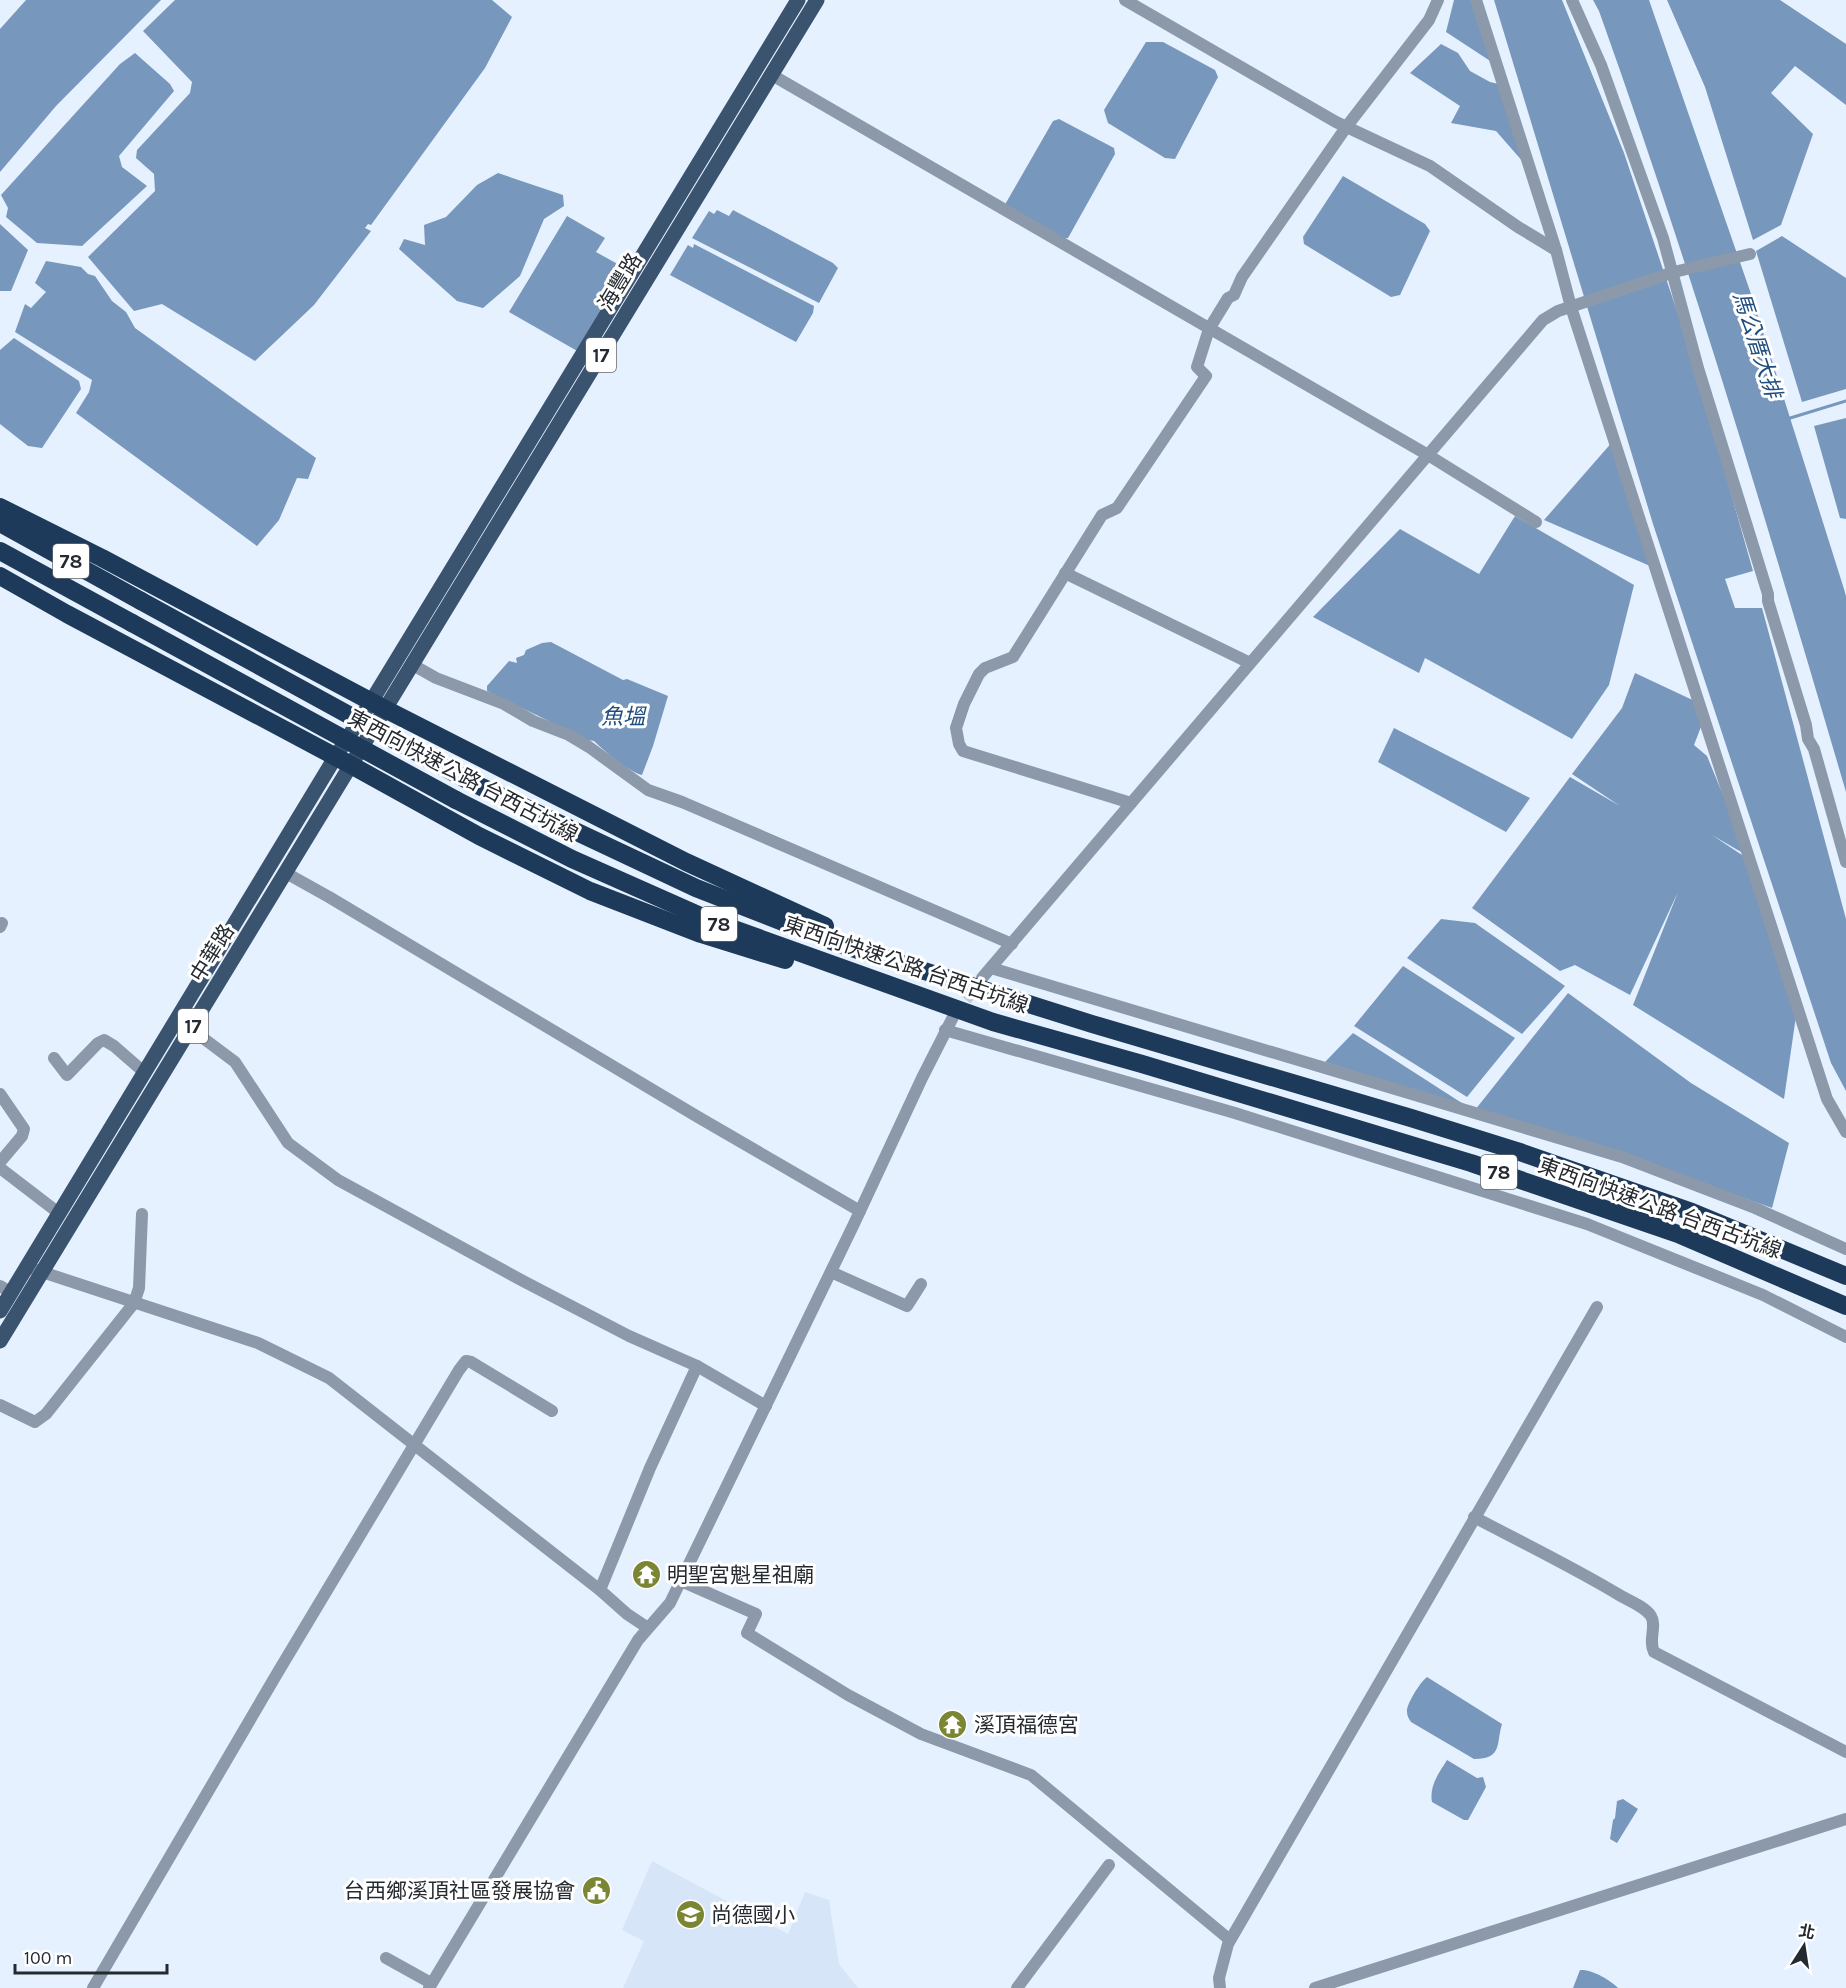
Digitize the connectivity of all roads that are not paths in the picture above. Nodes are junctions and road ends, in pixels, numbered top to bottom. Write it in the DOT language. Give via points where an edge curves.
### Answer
graph roads {
  1 [pos="798,0"];
  2 [pos="817,0"];
  3 [pos="1125,0"];
  4 [pos="1438,0"];
  5 [pos="1476,0"];
  6 [pos="1572,0"];
  7 [pos="772,75"];
  8 [pos="1347,126"];
  9 [pos="1556,250"];
  10 [pos="1750,254"];
  11 [pos="1674,272"];
  12 [pos="1571,307"];
  13 [pos="1209,329"];
  14 [pos="1428,455"];
  15 [pos="0,507"];
  16 [pos="1536,522"];
  17 [pos="0,523"];
  18 [pos="0,551"];
  19 [pos="1065,573"];
  20 [pos="0,576"];
  21 [pos="1250,663"];
  22 [pos="413,665"];
  23 [pos="378,706"];
  24 [pos="343,760"];
  25 [pos="1131,803"];
  26 [pos="1846,862"];
  27 [pos="286,873"];
  28 [pos="1012,944"];
  29 [pos="991,968"];
  30 [pos="982,978"];
  31 [pos="997,994"];
  32 [pos="953,1017"];
  33 [pos="993,1022"];
  34 [pos="190,1029"];
  35 [pos="945,1030"];
  36 [pos="54,1058"];
  37 [pos="145,1073"];
  38 [pos="0,1094"];
  39 [pos="1846,1132"];
  40 [pos="0,1162"];
  41 [pos="0,1168"];
  42 [pos="860,1211"];
  43 [pos="60,1214"];
  44 [pos="142,1214"];
  45 [pos="1846,1249"];
  46 [pos="27,1268"];
  47 [pos="43,1272"];
  48 [pos="831,1272"];
  49 [pos="1846,1276"];
  50 [pos="921,1284"];
  51 [pos="6,1289"];
  52 [pos="134,1302"];
  53 [pos="1846,1306"];
  54 [pos="1597,1307"];
  55 [pos="0,1311"];
  56 [pos="1846,1337"];
  57 [pos="0,1341"];
  58 [pos="697,1366"];
  59 [pos="0,1405"];
  60 [pos="766,1406"];
  61 [pos="552,1411"];
  62 [pos="413,1445"];
  63 [pos="1474,1518"];
  64 [pos="681,1581"];
  65 [pos="600,1590"];
  66 [pos="648,1628"];
  67 [pos="1846,1752"];
  68 [pos="1846,1819"];
  69 [pos="1109,1865"];
  70 [pos="1230,1940"];
  71 [pos="386,1958"];
  72 [pos="1346,1984"];
  73 [pos="430,1986"];
  74 [pos="93,1988"];
  75 [pos="1017,1988"];
  76 [pos="1220,1988"];
  77 [pos="1315,1988"];
  1 -- 23 [label="main road, 海豐路 / 17"];
  2 -- 7 [label="main road, 海豐路 / 17"];
  3 -- 8 [label="street"];
  4 -- 8 [label="street" via="1430,20"];
  5 -- 9 [label="street"];
  6 -- 11 [label="street" via="1601,65"];
  7 -- 13 [label="street"];
  7 -- 22 [label="main road, 海豐路 / 17"];
  8 -- 9 [label="street" via="1430,166"];
  8 -- 13 [label="street"];
  9 -- 12 [label="street"];
  10 -- 11 [label="street"];
  11 -- 12 [label="street"];
  11 -- 26 [label="street" via="1698,368"];
  12 -- 14 [label="street" via="1544,320"];
  12 -- 39 [label="street" via="1827,1099"];
  13 -- 14 [label="street"];
  13 -- 19 [label="street" via="1197,367 1206,376 1117,508 1102,515"];
  14 -- 16 [label="street"];
  14 -- 21 [label="street"];
  15 -- 23 [label="highway"];
  17 -- 31 [label="highway, 東西向快速公路 台西古坑線 / 78, bridge" via="471,783 706,892 842,945"];
  18 -- 33 [label="highway, 東西向快速公路 台西古坑線 / 78, bridge" via="572,860 714,922"];
  19 -- 21 [label="street"];
  19 -- 25 [label="street" via="1013,657 979,674 956,728 959,744 963,751"];
  20 -- 24 [label="highway"];
  21 -- 25 [label="street"];
  22 -- 23 [label="main road, 海豐路 / 17"];
  22 -- 28 [label="street" via="569,735 648,790"];
  23 -- 24 [label="main road, 中華路 / 17"];
  23 -- 31 [label="highway" via="809,920"];
  24 -- 27 [label="main road, 中華路 / 17"];
  24 -- 33 [label="highway" via="479,836 590,891 701,934"];
  24 -- 37 [label="main road, 中華路 / 17"];
  25 -- 28 [label="street"];
  27 -- 34 [label="main road, 中華路 / 17"];
  27 -- 42 [label="street"];
  28 -- 29 [label="street"];
  29 -- 30 [label="street"];
  29 -- 45 [label="street" via="1622,1157 1755,1208"];
  31 -- 49 [label="highway, 東西向快速公路 台西古坑線 / 78" via="1517,1151 1692,1212"];
  32 -- 35 [label="street"];
  33 -- 53 [label="highway, 東西向快速公路 台西古坑線 / 78" via="1471,1163 1678,1234"];
  34 -- 47 [label="main road, 中華路 / 17"];
  34 -- 58 [label="street" via="235,1062 288,1143 338,1180 597,1319"];
  35 -- 42 [label="street"];
  35 -- 56 [label="street" via="1235,1113 1587,1224 1763,1295"];
  36 -- 37 [label="street" via="67,1075 104,1040"];
  37 -- 43 [label="main road, 中華路 / 17"];
  38 -- 40 [label="street" via="24,1130"];
  41 -- 43 [label="street"];
  42 -- 48 [label="street"];
  43 -- 46 [label="main road, 中華路 / 17"];
  44 -- 52 [label="street" via="139,1288"];
  46 -- 47 [label="street"];
  46 -- 51 [label="main road, 中華路 / 17"];
  47 -- 52 [label="street"];
  47 -- 57 [label="main road, 中華路 / 17"];
  48 -- 50 [label="street" via="907,1306"];
  48 -- 60 [label="street"];
  51 -- 55 [label="main road, 中華路 / 17"];
  52 -- 59 [label="street" via="46,1414 35,1422"];
  52 -- 62 [label="street" via="258,1343 329,1378"];
  54 -- 63 [label="street"];
  58 -- 60 [label="street"];
  58 -- 65 [label="street"];
  60 -- 64 [label="street"];
  61 -- 62 [label="street" via="466,1361"];
  62 -- 65 [label="street"];
  62 -- 74 [label="street"];
  63 -- 67 [label="street" via="1641,1608 1651,1616 1650,1645 1654,1652"];
  63 -- 70 [label="street"];
  64 -- 66 [label="street" via="670,1603"];
  64 -- 70 [label="street" via="756,1614 747,1633 848,1695 921,1734 1031,1775"];
  65 -- 66 [label="street"];
  66 -- 73 [label="street"];
  68 -- 72 [label="street"];
  69 -- 75 [label="street"];
  70 -- 76 [label="street" via="1219,1978"];
  71 -- 73 [label="street"];
  72 -- 77 [label="street"];
}
